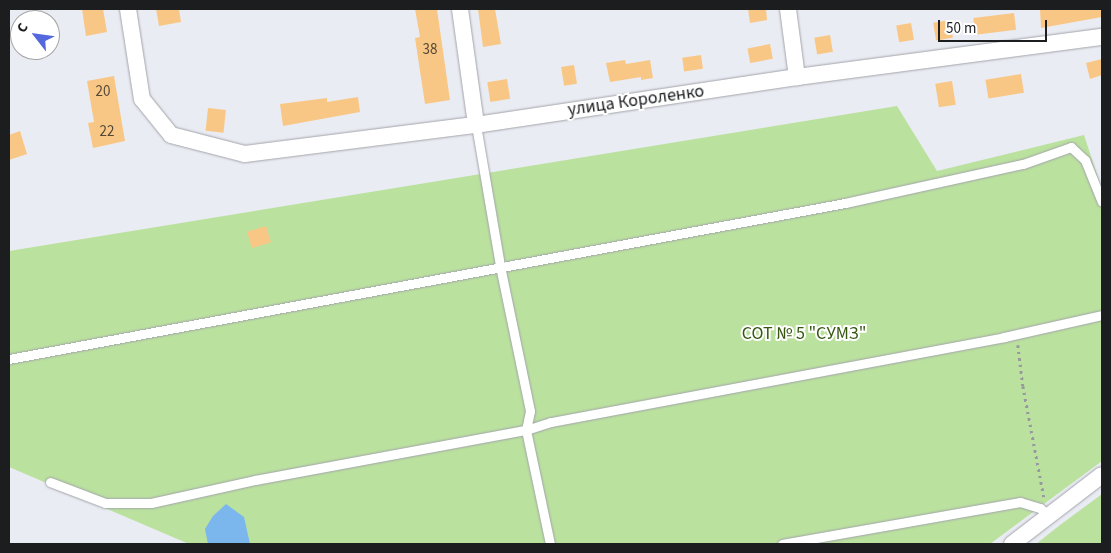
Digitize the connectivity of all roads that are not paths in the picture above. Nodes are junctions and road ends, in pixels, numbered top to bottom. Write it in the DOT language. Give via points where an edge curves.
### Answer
graph roads {
  1 [pos="128,9"];
  2 [pos="460,9"];
  3 [pos="788,9"];
  4 [pos="1102,37"];
  5 [pos="797,77"];
  6 [pos="476,125"];
  7 [pos="1102,202"];
  8 [pos="500,266"];
  9 [pos="1102,315"];
  10 [pos="9,359"];
  11 [pos="526,430"];
  12 [pos="1102,475"];
  13 [pos="50,482"];
  14 [pos="1045,512"];
  15 [pos="550,544"];
  16 [pos="782,544"];
  17 [pos="1012,544"];
  1 -- 6 [label="street, улица Короленко" via="142,99 171,135 245,154"];
  2 -- 6 [label="street"];
  3 -- 5 [label="street"];
  4 -- 5 [label="street, улица Короленко"];
  5 -- 6 [label="street, улица Короленко"];
  6 -- 8 [label="lane"];
  7 -- 8 [label="lane" via="1085,160 1071,147 1024,164 845,203"];
  8 -- 10 [label="lane"];
  8 -- 11 [label="lane" via="530,411"];
  9 -- 11 [label="lane" via="551,422"];
  11 -- 13 [label="lane" via="255,480 151,503 105,503"];
  11 -- 15 [label="lane"];
  12 -- 14 [label="street"];
  14 -- 16 [label="lane" via="1020,502"];
  14 -- 17 [label="street"];
}
